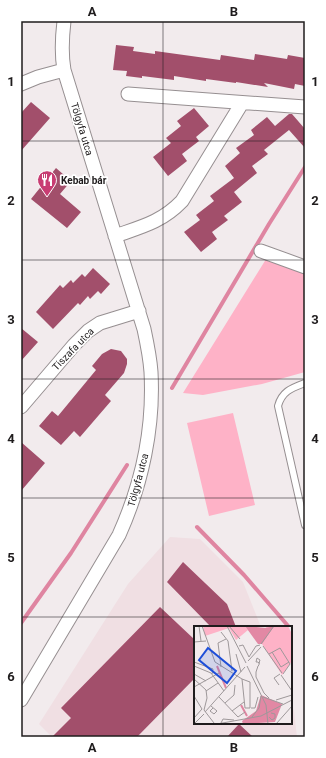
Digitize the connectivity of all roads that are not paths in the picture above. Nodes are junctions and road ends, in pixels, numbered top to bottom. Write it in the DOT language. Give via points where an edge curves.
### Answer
graph roads {
  1 [pos="64,21"];
  2 [pos="64,70"];
  3 [pos="21,84"];
  4 [pos="128,94"];
  5 [pos="242,102"];
  6 [pos="305,107"];
  7 [pos="115,236"];
  8 [pos="261,251"];
  9 [pos="305,267"];
  10 [pos="139,311"];
  11 [pos="305,383"];
  12 [pos="21,407"];
  13 [pos="305,526"];
  14 [pos="21,700"];
  1 -- 2 [label="street, Tölgyfa utca"];
  2 -- 3 [label="street"];
  2 -- 7 [label="street, Tölgyfa utca"];
  4 -- 5 [label="street"];
  5 -- 6 [label="street"];
  5 -- 7 [label="street" via="182,201 159,220"];
  7 -- 10 [label="street, Tölgyfa utca"];
  8 -- 9 [label="street"];
  10 -- 12 [label="street, Tiszafa utca" via="100,323 88,331"];
  10 -- 14 [label="street, Tölgyfa utca" via="151,370 152,404 144,460 129,514"];
  11 -- 13 [label="lane" via="290,389 281,398 278,406"];
}
